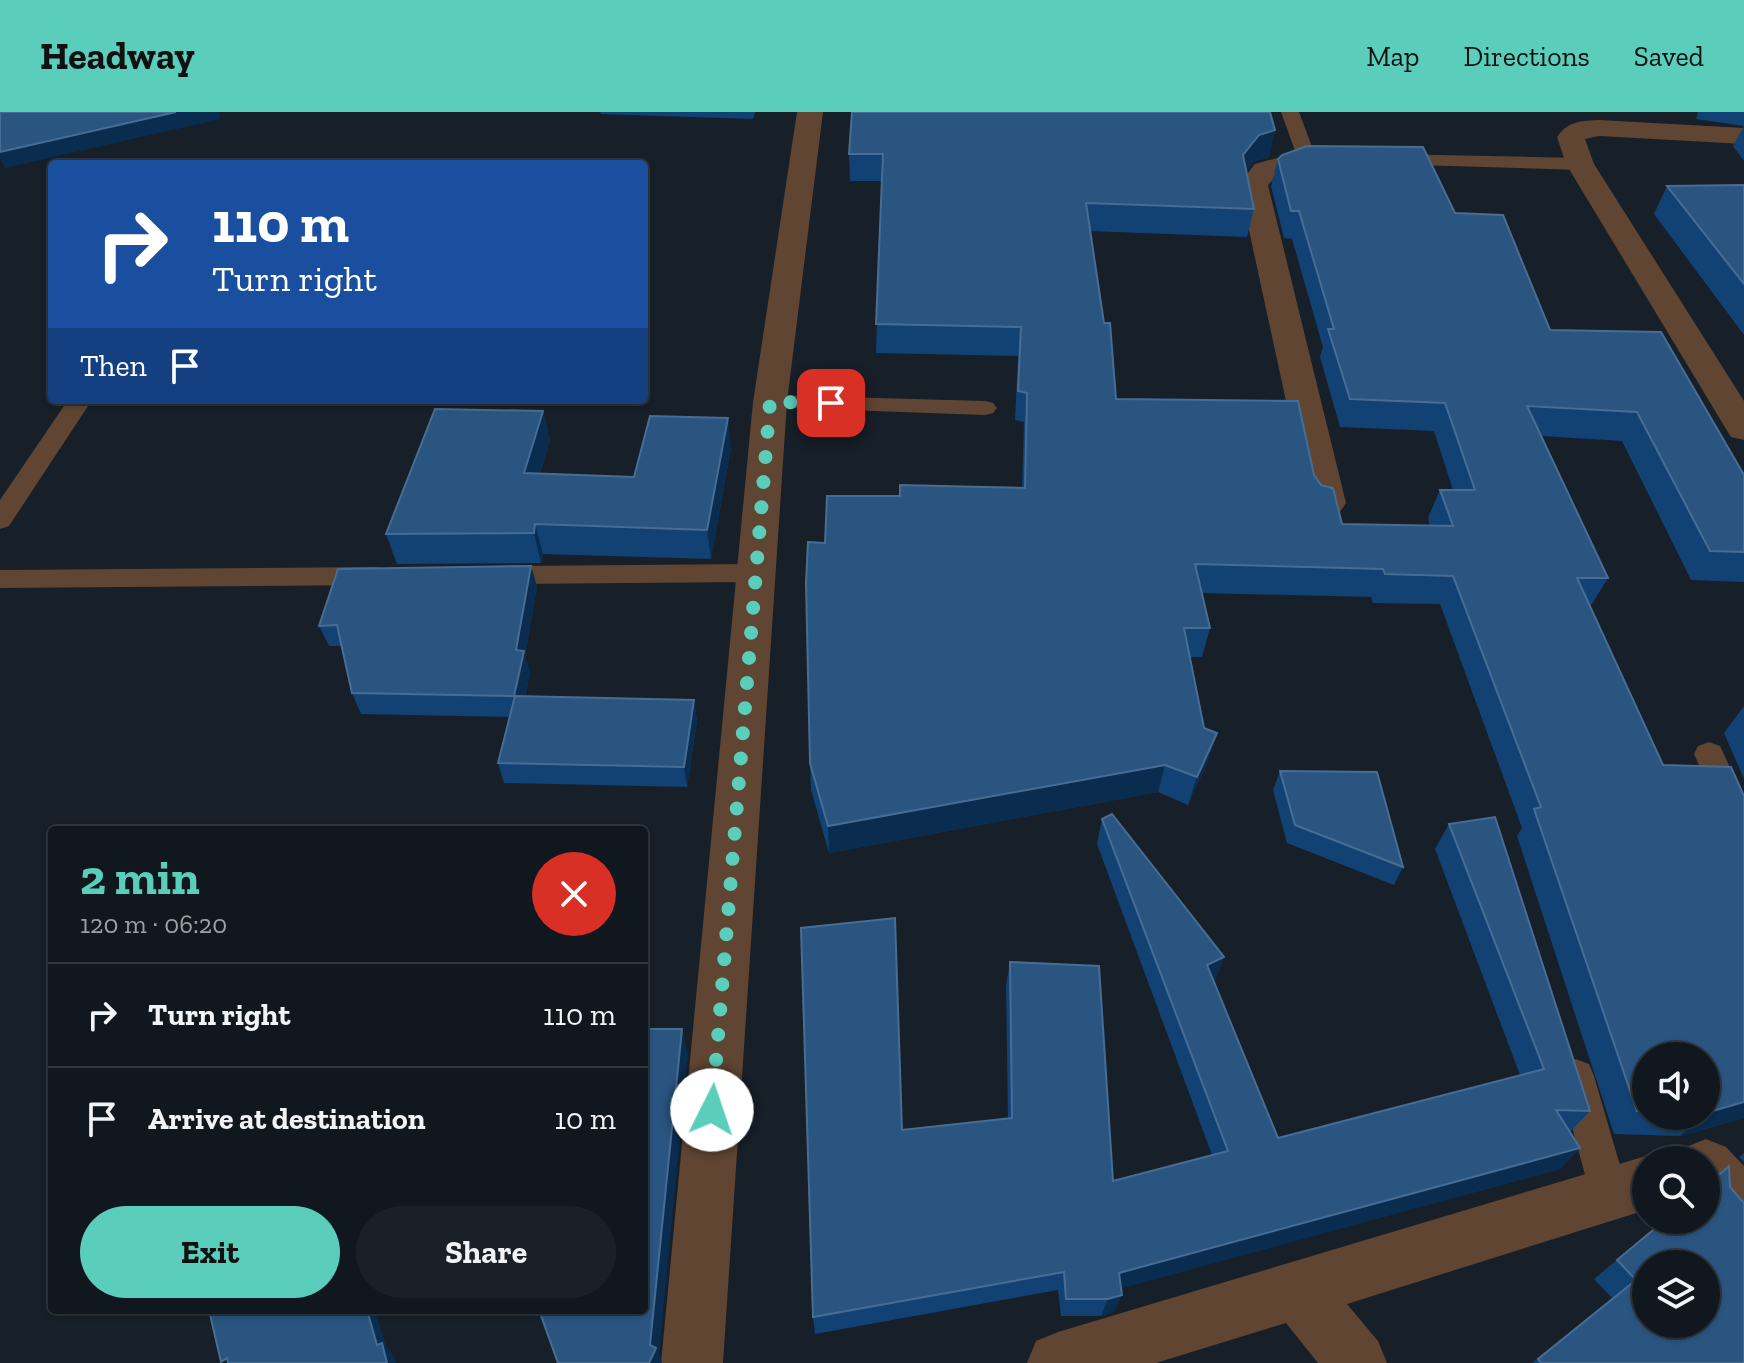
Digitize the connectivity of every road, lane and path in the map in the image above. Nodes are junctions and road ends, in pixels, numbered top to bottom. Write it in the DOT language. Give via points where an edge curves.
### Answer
graph roads {
  1 [pos="810,112"];
  2 [pos="1290,112"];
  3 [pos="1744,136"];
  4 [pos="1306,158"];
  5 [pos="1580,164"];
  6 [pos="770,402"];
  7 [pos="77,404"];
  8 [pos="985,408"];
  9 [pos="1744,429"];
  10 [pos="1327,503"];
  11 [pos="0,520"];
  12 [pos="754,573"];
  13 [pos="467,575"];
  14 [pos="403,576"];
  15 [pos="0,579"];
  16 [pos="1709,754"];
  17 [pos="1744,832"];
  18 [pos="1567,1050"];
  19 [pos="1744,1155"];
  20 [pos="1720,1162"];
  21 [pos="1720,1181"];
  22 [pos="1628,1188"];
  23 [pos="1744,1206"];
  24 [pos="1297,1289"];
  25 [pos="692,1363"];
  26 [pos="1058,1363"];
  27 [pos="1356,1363"];
  1 -- 6 [label="street"];
  2 -- 4 [label="lane"];
  3 -- 5 [label="street" via="1581,129 1571,137"];
  4 -- 5 [label="lane"];
  4 -- 10 [label="street" via="1265,170 1253,184"];
  5 -- 9 [label="street"];
  6 -- 8 [label="lane"];
  6 -- 12 [label="street"];
  7 -- 11 [label="lane"];
  12 -- 13 [label="lane"];
  12 -- 25 [label="street"];
  14 -- 15 [label="lane"];
  16 -- 17 [label="lane"];
  18 -- 22 [label="lane"];
  19 -- 20 [label="street"];
  21 -- 23 [label="street"];
  22 -- 24 [label="street"];
  24 -- 26 [label="street"];
  24 -- 27 [label="street"];
}
